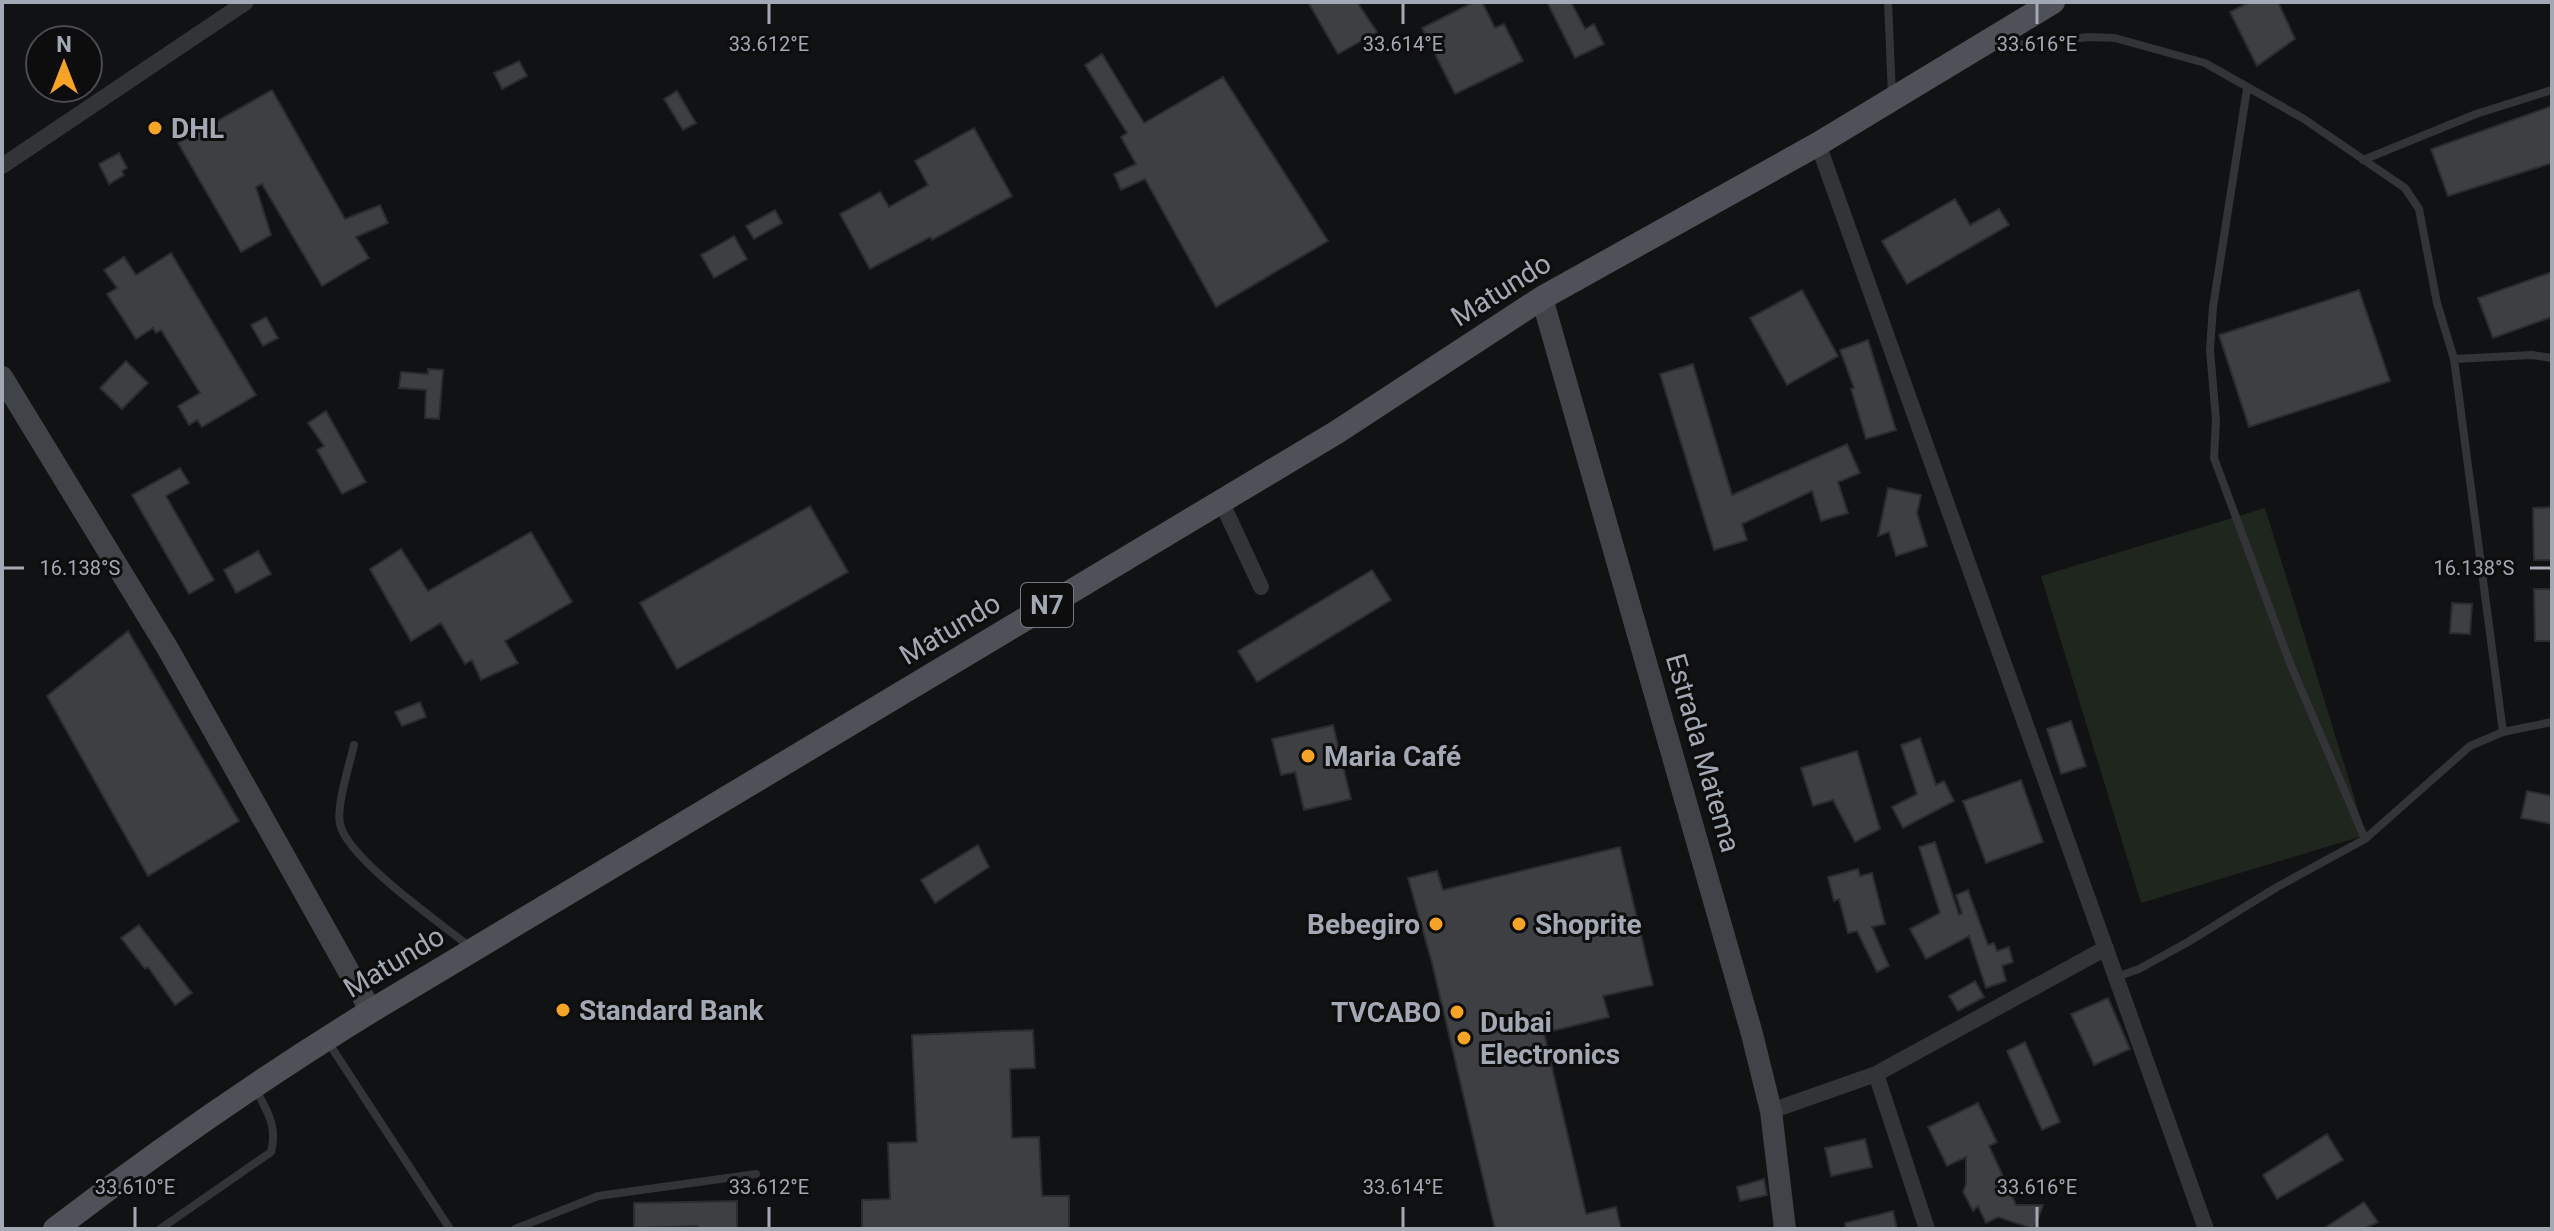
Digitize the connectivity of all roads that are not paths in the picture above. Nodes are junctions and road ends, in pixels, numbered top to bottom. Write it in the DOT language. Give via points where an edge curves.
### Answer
graph roads {
  1 [pos="246,2"];
  2 [pos="1888,2"];
  3 [pos="2053,2"];
  4 [pos="1972,51"];
  5 [pos="2247,89"];
  6 [pos="2552,90"];
  7 [pos="1893,100"];
  8 [pos="1818,144"];
  9 [pos="2363,160"];
  10 [pos="2,166"];
  11 [pos="1542,298"];
  12 [pos="2552,358"];
  13 [pos="2454,359"];
  14 [pos="2,377"];
  15 [pos="1221,501"];
  16 [pos="1261,587"];
  17 [pos="2552,722"];
  18 [pos="2503,732"];
  19 [pos="354,745"];
  20 [pos="2365,839"];
  21 [pos="2106,948"];
  22 [pos="473,949"];
  23 [pos="2116,977"];
  24 [pos="371,1011"];
  25 [pos="325,1039"];
  26 [pos="1876,1074"];
  27 [pos="254,1088"];
  28 [pos="1771,1111"];
  29 [pos="756,1174"];
  30 [pos="55,1229"];
  31 [pos="160,1229"];
  32 [pos="450,1229"];
  33 [pos="515,1229"];
  34 [pos="1785,1229"];
  35 [pos="1927,1229"];
  36 [pos="2206,1229"];
  1 -- 10 [label="street"];
  2 -- 7 [label="lane"];
  3 -- 4 [label="main road, Matundo / N7"];
  4 -- 5 [label="lane" via="2115,38 2205,63"];
  4 -- 7 [label="main road, Matundo / N7"];
  5 -- 9 [label="lane" via="2304,119"];
  5 -- 20 [label="lane" via="2213,307 2214,458 2290,663"];
  6 -- 9 [label="lane"];
  7 -- 8 [label="main road, Matundo / N7"];
  8 -- 11 [label="main road, Matundo / N7"];
  8 -- 21 [label="street"];
  9 -- 13 [label="lane" via="2405,188 2419,209"];
  11 -- 15 [label="main road, Matundo / N7"];
  11 -- 28 [label="street, Estrada Matema"];
  12 -- 13 [label="lane"];
  13 -- 18 [label="lane"];
  14 -- 24 [label="street" via="168,649"];
  15 -- 16 [label="street"];
  15 -- 22 [label="main road, Matundo / N7"];
  17 -- 18 [label="lane"];
  18 -- 20 [label="lane" via="2470,746"];
  19 -- 22 [label="lane" via="340,824 363,861"];
  20 -- 23 [label="lane" via="2188,942"];
  21 -- 23 [label="street"];
  21 -- 26 [label="street"];
  22 -- 24 [label="main road, Matundo / N7"];
  23 -- 36 [label="street"];
  24 -- 25 [label="main road, Matundo / N7"];
  25 -- 27 [label="main road, Matundo / N7"];
  25 -- 32 [label="lane"];
  26 -- 28 [label="street"];
  26 -- 35 [label="street"];
  27 -- 30 [label="main road, Matundo / N7"];
  27 -- 31 [label="lane" via="273,1120 271,1152"];
  28 -- 34 [label="street, Estrada Matema"];
  29 -- 33 [label="lane" via="598,1196"];
}
